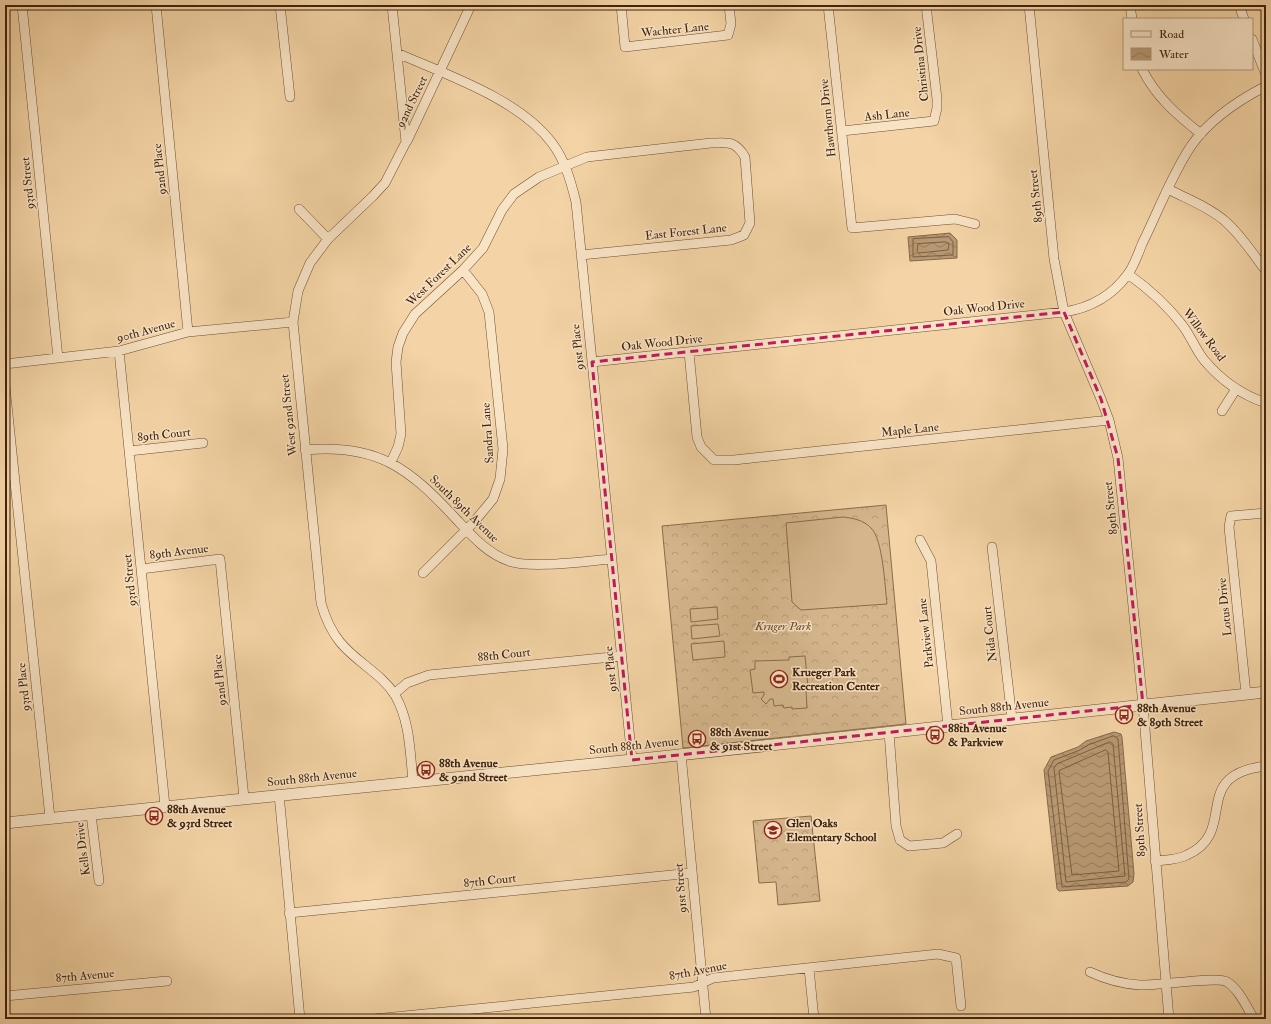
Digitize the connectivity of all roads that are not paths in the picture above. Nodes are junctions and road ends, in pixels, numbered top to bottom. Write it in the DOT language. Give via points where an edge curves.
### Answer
graph roads {
  1 [pos="22,5"];
  2 [pos="156,5"];
  3 [pos="280,5"];
  4 [pos="392,5"];
  5 [pos="471,5"];
  6 [pos="621,5"];
  7 [pos="729,5"];
  8 [pos="828,5"];
  9 [pos="926,5"];
  10 [pos="1029,5"];
  11 [pos="1130,5"];
  12 [pos="1239,5"];
  13 [pos="1132,18"];
  14 [pos="1244,18"];
  15 [pos="1253,42"];
  16 [pos="397,53"];
  17 [pos="1143,70"];
  18 [pos="440,72"];
  19 [pos="1266,75"];
  20 [pos="1266,86"];
  21 [pos="290,97"];
  22 [pos="934,121"];
  23 [pos="842,131"];
  24 [pos="1201,134"];
  25 [pos="406,142"];
  26 [pos="711,143"];
  27 [pos="565,166"];
  28 [pos="1168,190"];
  29 [pos="299,208"];
  30 [pos="974,224"];
  31 [pos="328,239"];
  32 [pos="581,255"];
  33 [pos="463,270"];
  34 [pos="1266,271"];
  35 [pos="1128,274"];
  36 [pos="1064,312"];
  37 [pos="293,322"];
  38 [pos="188,332"];
  39 [pos="119,351"];
  40 [pos="689,352"];
  41 [pos="58,358"];
  42 [pos="592,362"];
  43 [pos="5,364"];
  44 [pos="5,386"];
  45 [pos="1236,389"];
  46 [pos="1266,403"];
  47 [pos="1222,411"];
  48 [pos="1109,420"];
  49 [pos="203,443"];
  50 [pos="305,450"];
  51 [pos="129,451"];
  52 [pos="391,462"];
  53 [pos="1266,513"];
  54 [pos="466,530"];
  55 [pos="920,540"];
  56 [pos="992,547"];
  57 [pos="220,559"];
  58 [pos="612,559"];
  59 [pos="141,569"];
  60 [pos="423,573"];
  61 [pos="622,656"];
  62 [pos="1266,692"];
  63 [pos="394,694"];
  64 [pos="1246,694"];
  65 [pos="1143,705"];
  66 [pos="1012,719"];
  67 [pos="948,726"];
  68 [pos="888,732"];
  69 [pos="681,754"];
  70 [pos="632,760"];
  71 [pos="1266,766"];
  72 [pos="413,781"];
  73 [pos="279,794"];
  74 [pos="244,798"];
  75 [pos="165,806"];
  76 [pos="91,814"];
  77 [pos="50,818"];
  78 [pos="5,823"];
  79 [pos="957,834"];
  80 [pos="1154,862"];
  81 [pos="692,873"];
  82 [pos="99,881"];
  83 [pos="289,913"];
  84 [pos="810,968"];
  85 [pos="1090,972"];
  86 [pos="167,981"];
  87 [pos="702,983"];
  88 [pos="1166,985"];
  89 [pos="5,996"];
  90 [pos="961,1006"];
  91 [pos="300,1019"];
  92 [pos="374,1019"];
  93 [pos="706,1019"];
  94 [pos="814,1019"];
  95 [pos="1169,1019"];
  96 [pos="1254,1019"];
  1 -- 41 [label="street, 93rd Street"];
  2 -- 38 [label="street, 92nd Place"];
  3 -- 21 [label="street"];
  4 -- 16 [label="street"];
  5 -- 18 [label="street"];
  6 -- 7 [label="street, Wachter Lane" via="625,47 728,35 731,24"];
  8 -- 23 [label="street, Hawthorn Drive"];
  9 -- 22 [label="street, Christina Drive" via="937,100"];
  10 -- 36 [label="street, 89th Street" via="1054,259"];
  11 -- 13 [label="street"];
  12 -- 14 [label="street"];
  15 -- 19 [label="street"];
  16 -- 18 [label="street"];
  16 -- 25 [label="street"];
  17 -- 24 [label="street" via="1158,95"];
  18 -- 25 [label="street, 92nd Street"];
  18 -- 27 [label="street, 91st Place" via="511,105 553,144"];
  20 -- 24 [label="street, Oak Wood Drive" via="1233,105"];
  22 -- 23 [label="street, Ash Lane"];
  23 -- 30 [label="street, Hawthorn Drive" via="852,228 955,219"];
  24 -- 28 [label="street, Oak Wood Drive" via="1180,163"];
  25 -- 31 [label="street, West 92nd Street" via="385,183"];
  26 -- 27 [label="street, West Forest Lane" via="599,155"];
  26 -- 32 [label="street, East Forest Lane" via="731,143 740,148 745,157 750,223 744,236 730,240"];
  27 -- 32 [label="street, 91st Place" via="576,202"];
  27 -- 33 [label="street, West Forest Lane" via="539,177 514,194 502,210 483,248"];
  28 -- 34 [label="street" via="1224,220"];
  28 -- 35 [label="street, Oak Wood Drive"];
  29 -- 31 [label="street"];
  31 -- 37 [label="street, West 92nd Street" via="300,282"];
  32 -- 42 [label="street, 91st Place"];
  33 -- 52 [label="street, West Forest Lane" via="415,314 398,347 396,381 401,434"];
  33 -- 54 [label="street, Sandra Lane" via="482,294 489,312 503,459 500,480 493,499"];
  35 -- 36 [label="street, Oak Wood Drive" via="1100,300 1078,310"];
  35 -- 45 [label="street, Willow Road" via="1170,310 1184,327 1204,360"];
  36 -- 40 [label="street, Oak Wood Drive"];
  36 -- 48 [label="street, 89th Street"];
  37 -- 38 [label="street, 90th Avenue"];
  37 -- 50 [label="street, West 92nd Street"];
  38 -- 39 [label="street, 90th Avenue"];
  39 -- 41 [label="street, 90th Avenue"];
  39 -- 51 [label="street, 93rd Street"];
  40 -- 42 [label="street, Oak Wood Drive"];
  40 -- 48 [label="street, Maple Lane" via="697,437 712,464"];
  41 -- 43 [label="street, 90th Avenue"];
  42 -- 58 [label="street, 91st Place"];
  44 -- 77 [label="street, 93rd Place"];
  45 -- 46 [label="street, Willow Road"];
  45 -- 47 [label="street"];
  48 -- 65 [label="street, 89th Street" via="1120,476"];
  49 -- 51 [label="street, 89th Court"];
  50 -- 52 [label="street, South 89th Avenue" via="350,449"];
  50 -- 63 [label="street, West 92nd Street" via="324,613 340,642"];
  51 -- 59 [label="street, 93rd Street"];
  52 -- 54 [label="street, South 89th Avenue" via="435,496"];
  53 -- 64 [label="street, Lotus Drive" via="1231,516 1229,527"];
  54 -- 58 [label="street, South 89th Avenue" via="488,550 502,559 518,564"];
  54 -- 60 [label="street, Sandra Lane"];
  55 -- 67 [label="street, Parkview Lane" via="931,561"];
  56 -- 66 [label="street, Nida Court"];
  57 -- 59 [label="street, 89th Avenue"];
  57 -- 74 [label="street, 92nd Place"];
  58 -- 61 [label="street, 91st Place"];
  59 -- 75 [label="street, 93rd Street"];
  61 -- 63 [label="street, 88th Court" via="429,675 407,683"];
  61 -- 70 [label="street, 91st Place"];
  62 -- 64 [label="street, South 88th Avenue"];
  63 -- 72 [label="street, West 92nd Street" via="406,721"];
  64 -- 65 [label="street, South 88th Avenue"];
  65 -- 66 [label="street, South 88th Avenue"];
  65 -- 80 [label="street, 89th Street"];
  66 -- 67 [label="street, South 88th Avenue"];
  67 -- 68 [label="street, South 88th Avenue"];
  68 -- 69 [label="street, South 88th Avenue"];
  68 -- 79 [label="street" via="896,826 900,840 904,844 914,846 943,843"];
  69 -- 70 [label="street, South 88th Avenue"];
  69 -- 81 [label="street, 91st Street"];
  70 -- 72 [label="street, South 88th Avenue"];
  71 -- 80 [label="street" via="1240,771 1226,782 1218,799 1214,826 1204,844 1186,856"];
  72 -- 73 [label="street, South 88th Avenue"];
  73 -- 74 [label="street, South 88th Avenue"];
  73 -- 83 [label="street"];
  74 -- 75 [label="street, South 88th Avenue"];
  75 -- 76 [label="street, South 88th Avenue"];
  76 -- 77 [label="street, South 88th Avenue"];
  76 -- 82 [label="street, Kells Drive"];
  77 -- 78 [label="street, South 88th Avenue"];
  80 -- 88 [label="street, 89th Street"];
  81 -- 83 [label="street, 87th Court"];
  81 -- 87 [label="street, 91st Street"];
  83 -- 91 [label="street"];
  84 -- 87 [label="street, 87th Avenue" via="713,978"];
  84 -- 90 [label="street, 87th Avenue" via="938,954 956,958"];
  84 -- 94 [label="street"];
  85 -- 88 [label="street" via="1129,984"];
  86 -- 89 [label="street, 87th Avenue"];
  87 -- 92 [label="street, 87th Avenue" via="694,987"];
  87 -- 93 [label="street, 91st Street"];
  88 -- 95 [label="street, 89th Street"];
  88 -- 96 [label="street" via="1218,979 1227,981"];
}
